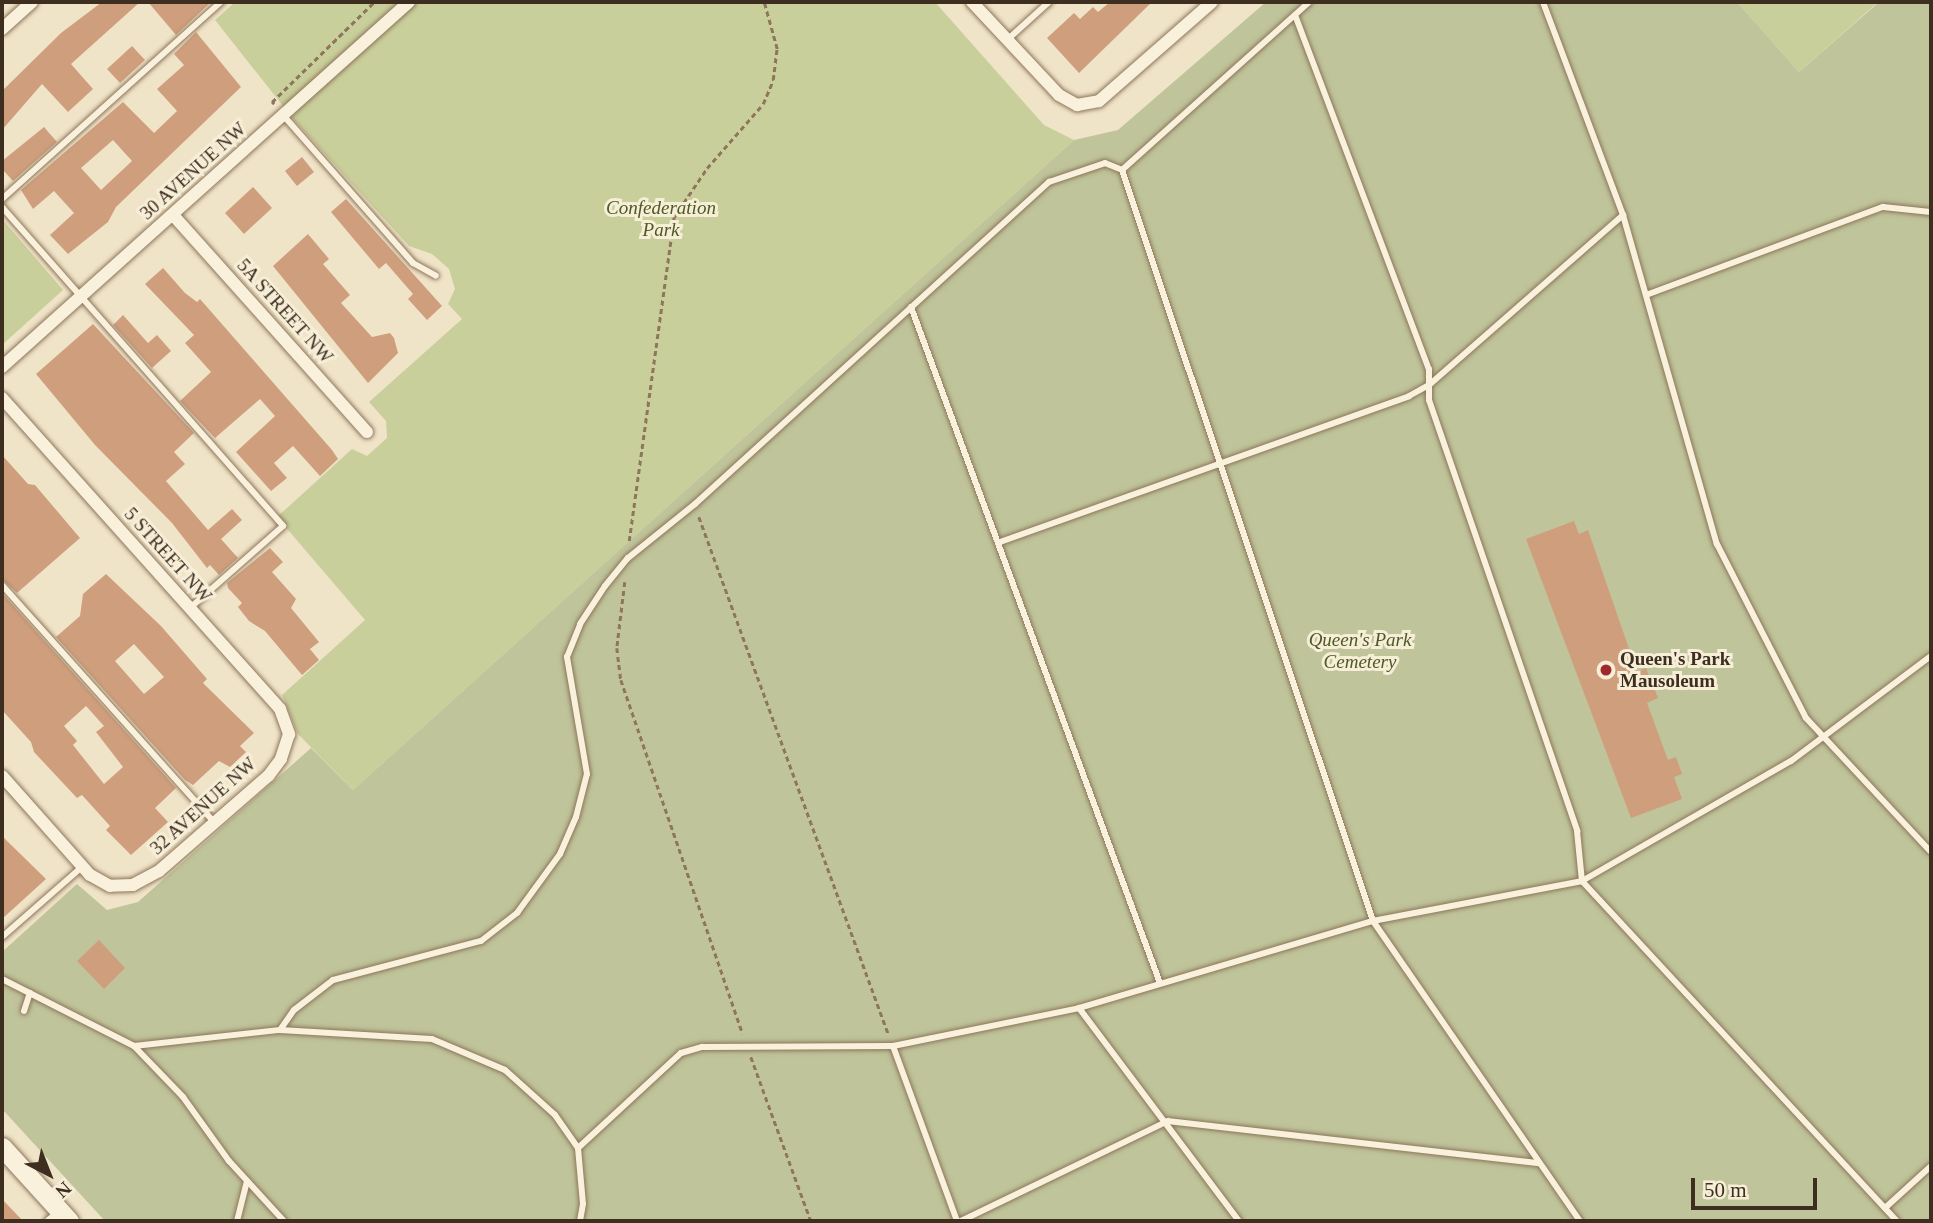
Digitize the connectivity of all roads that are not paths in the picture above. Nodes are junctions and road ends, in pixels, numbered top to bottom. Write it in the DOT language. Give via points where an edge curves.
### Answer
graph roads {
  1 [pos="32,2"];
  2 [pos="221,2"];
  3 [pos="408,2"];
  4 [pos="972,2"];
  5 [pos="1049,2"];
  6 [pos="1212,2"];
  7 [pos="1309,2"];
  8 [pos="1543,2"];
  9 [pos="1295,15"];
  10 [pos="2,29"];
  11 [pos="1007,40"];
  12 [pos="283,115"];
  13 [pos="1122,170"];
  14 [pos="2,198"];
  15 [pos="2,207"];
  16 [pos="1931,212"];
  17 [pos="173,215"];
  18 [pos="1623,215"];
  19 [pos="436,276"];
  20 [pos="1646,295"];
  21 [pos="82,296"];
  22 [pos="911,307"];
  23 [pos="2,368"];
  24 [pos="1429,385"];
  25 [pos="2,398"];
  26 [pos="367,432"];
  27 [pos="1217,463"];
  28 [pos="1000,542"];
  29 [pos="2,584"];
  30 [pos="190,608"];
  31 [pos="1931,656"];
  32 [pos="1822,736"];
  33 [pos="288,745"];
  34 [pos="2,776"];
  35 [pos="214,822"];
  36 [pos="1931,852"];
  37 [pos="83,866"];
  38 [pos="1582,881"];
  39 [pos="1373,921"];
  40 [pos="2,937"];
  41 [pos="2,979"];
  42 [pos="1160,983"];
  43 [pos="30,993"];
  44 [pos="1079,1008"];
  45 [pos="24,1011"];
  46 [pos="280,1030"];
  47 [pos="134,1046"];
  48 [pos="893,1046"];
  49 [pos="1168,1121"];
  50 [pos="2,1147"];
  51 [pos="578,1148"];
  52 [pos="1539,1163"];
  53 [pos="1931,1166"];
  54 [pos="247,1181"];
  55 [pos="1885,1208"];
  56 [pos="58,1218"];
  57 [pos="237,1221"];
  58 [pos="284,1221"];
  59 [pos="580,1221"];
  60 [pos="959,1221"];
  61 [pos="1239,1221"];
  62 [pos="1580,1221"];
  63 [pos="1897,1221"];
  1 -- 10 [label="street"];
  2 -- 14 [label="lane"];
  3 -- 12 [label="street, 30 AVENUE NW"];
  4 -- 11 [label="street"];
  5 -- 11 [label="lane"];
  6 -- 11 [label="street" via="1099,101 1077,105 1059,95"];
  7 -- 9 [label="lane"];
  8 -- 18 [label="lane"];
  9 -- 13 [label="lane"];
  9 -- 24 [label="lane" via="1429,369"];
  12 -- 17 [label="street, 30 AVENUE NW"];
  12 -- 19 [label="lane" via="413,262"];
  13 -- 22 [label="lane" via="1105,163 1049,182"];
  13 -- 27 [label="lane"];
  15 -- 21 [label="lane"];
  16 -- 20 [label="lane" via="1883,207"];
  17 -- 21 [label="street, 30 AVENUE NW"];
  17 -- 26 [label="street, 5A STREET NW"];
  18 -- 20 [label="lane"];
  18 -- 24 [label="lane"];
  20 -- 32 [label="lane" via="1717,544 1806,719"];
  21 -- 23 [label="street, 30 AVENUE NW"];
  21 -- 30 [label="lane" via="283,526"];
  22 -- 28 [label="lane"];
  22 -- 46 [label="lane" via="628,558 580,624 567,657 587,774 560,854 517,913 481,941 333,980 294,1010"];
  24 -- 27 [label="lane"];
  24 -- 38 [label="lane" via="1429,400 1577,831"];
  25 -- 30 [label="street, 5 STREET NW"];
  27 -- 28 [label="lane"];
  27 -- 39 [label="lane"];
  28 -- 42 [label="lane"];
  29 -- 35 [label="lane"];
  30 -- 33 [label="street, 5 STREET NW" via="280,709 288,722"];
  31 -- 32 [label="lane"];
  32 -- 36 [label="lane"];
  32 -- 38 [label="lane" via="1791,761"];
  33 -- 35 [label="street, 32 AVENUE NW" via="268,776"];
  34 -- 37 [label="street"];
  35 -- 37 [label="street, 32 AVENUE NW" via="159,871 133,885 110,886"];
  37 -- 40 [label="lane"];
  38 -- 39 [label="lane"];
  38 -- 55 [label="lane"];
  39 -- 42 [label="lane"];
  39 -- 52 [label="lane"];
  41 -- 43 [label="lane"];
  42 -- 44 [label="lane"];
  43 -- 45 [label="lane"];
  43 -- 47 [label="lane"];
  44 -- 48 [label="lane"];
  44 -- 49 [label="lane"];
  46 -- 47 [label="lane"];
  46 -- 51 [label="lane" via="432,1040 505,1070 555,1115"];
  47 -- 54 [label="lane" via="183,1097"];
  48 -- 51 [label="lane" via="702,1047 681,1053"];
  48 -- 60 [label="lane"];
  49 -- 52 [label="lane"];
  49 -- 60 [label="lane"];
  49 -- 61 [label="lane"];
  50 -- 56 [label="main road"];
  51 -- 59 [label="lane"];
  52 -- 62 [label="lane"];
  53 -- 55 [label="lane"];
  54 -- 57 [label="lane"];
  54 -- 58 [label="lane"];
  55 -- 63 [label="lane"];
}
